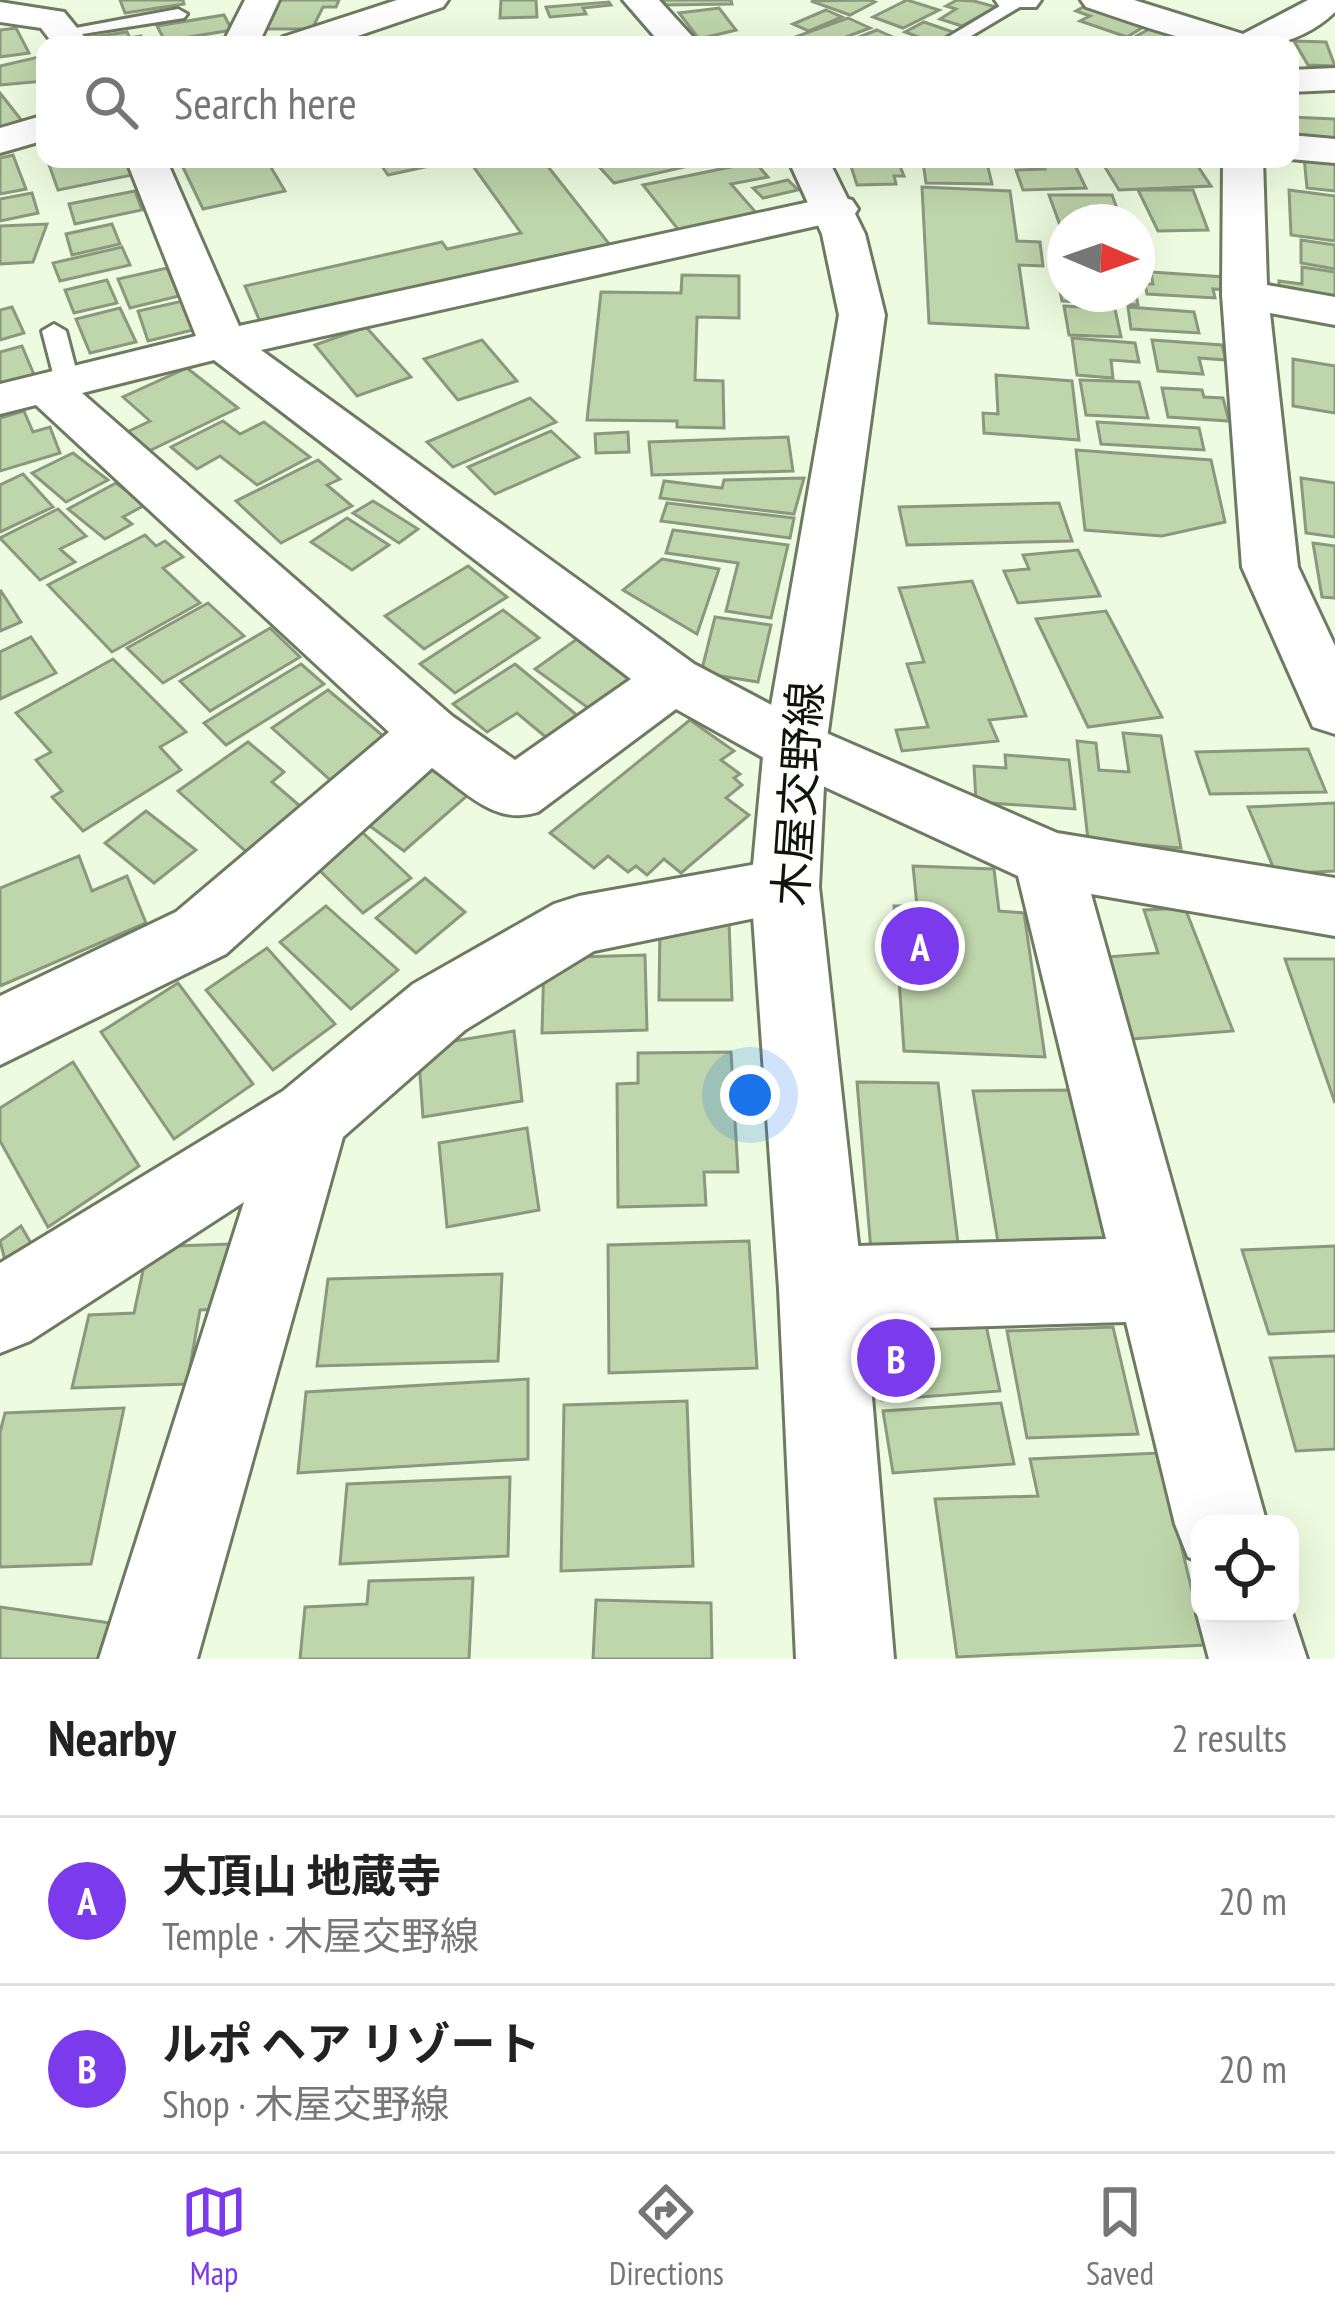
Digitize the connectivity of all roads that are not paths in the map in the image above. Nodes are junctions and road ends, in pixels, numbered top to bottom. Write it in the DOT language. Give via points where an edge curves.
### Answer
graph roads {
  1 [pos="262,0"];
  2 [pos="431,0"];
  3 [pos="640,0"];
  4 [pos="1098,0"];
  5 [pos="1328,0"];
  6 [pos="1018,1"];
  7 [pos="0,12"];
  8 [pos="178,14"];
  9 [pos="65,36"];
  10 [pos="81,36"];
  11 [pos="244,36"];
  12 [pos="323,36"];
  13 [pos="674,36"];
  14 [pos="959,36"];
  15 [pos="1216,36"];
  16 [pos="1265,36"];
  17 [pos="1335,80"];
  18 [pos="1299,81"];
  19 [pos="36,130"];
  20 [pos="0,142"];
  21 [pos="1299,148"];
  22 [pos="1335,151"];
  23 [pos="150,168"];
  24 [pos="1243,168"];
  25 [pos="823,184"];
  26 [pos="1245,296"];
  27 [pos="1335,311"];
  28 [pos="223,344"];
  29 [pos="41,374"];
  30 [pos="1314,619"];
  31 [pos="674,680"];
  32 [pos="1335,710"];
  33 [pos="430,734"];
  34 [pos="795,746"];
  35 [pos="1048,859"];
  36 [pos="784,887"];
  37 [pos="1335,907"];
  38 [pos="0,1032"];
  39 [pos="310,1116"];
  40 [pos="1155,1279"];
  41 [pos="821,1289"];
  42 [pos="0,1311"];
  43 [pos="1219,1515"];
  44 [pos="1248,1623"];
  45 [pos="148,1659"];
  46 [pos="845,1659"];
  47 [pos="1258,1659"];
  1 -- 11 [label="street"];
  2 -- 12 [label="street"];
  3 -- 13 [label="street"];
  4 -- 15 [label="street"];
  5 -- 16 [label="street"];
  6 -- 14 [label="lane"];
  7 -- 9 [label="street" via="41,15"];
  8 -- 10 [label="lane"];
  17 -- 18 [label="street"];
  19 -- 20 [label="street"];
  21 -- 22 [label="street"];
  23 -- 28 [label="street"];
  24 -- 26 [label="street"];
  25 -- 28 [label="street"];
  25 -- 34 [label="street, 木屋交野線" via="856,260 862,315"];
  26 -- 27 [label="street"];
  26 -- 30 [label="street" via="1270,567"];
  28 -- 29 [label="street"];
  28 -- 31 [label="street"];
  29 -- 33 [label="street"];
  30 -- 32 [label="street"];
  31 -- 33 [label="street" via="515,794"];
  31 -- 34 [label="street"];
  33 -- 38 [label="street" via="201,933"];
  34 -- 35 [label="street"];
  34 -- 36 [label="street, 木屋交野線"];
  35 -- 37 [label="street"];
  35 -- 40 [label="street"];
  36 -- 39 [label="street" via="579,926 439,1007"];
  36 -- 41 [label="street, 木屋交野線"];
  39 -- 42 [label="street"];
  39 -- 45 [label="street"];
  40 -- 41 [label="street"];
  40 -- 43 [label="street"];
  41 -- 46 [label="street, 木屋交野線"];
  44 -- 47 [label="street"];
}
